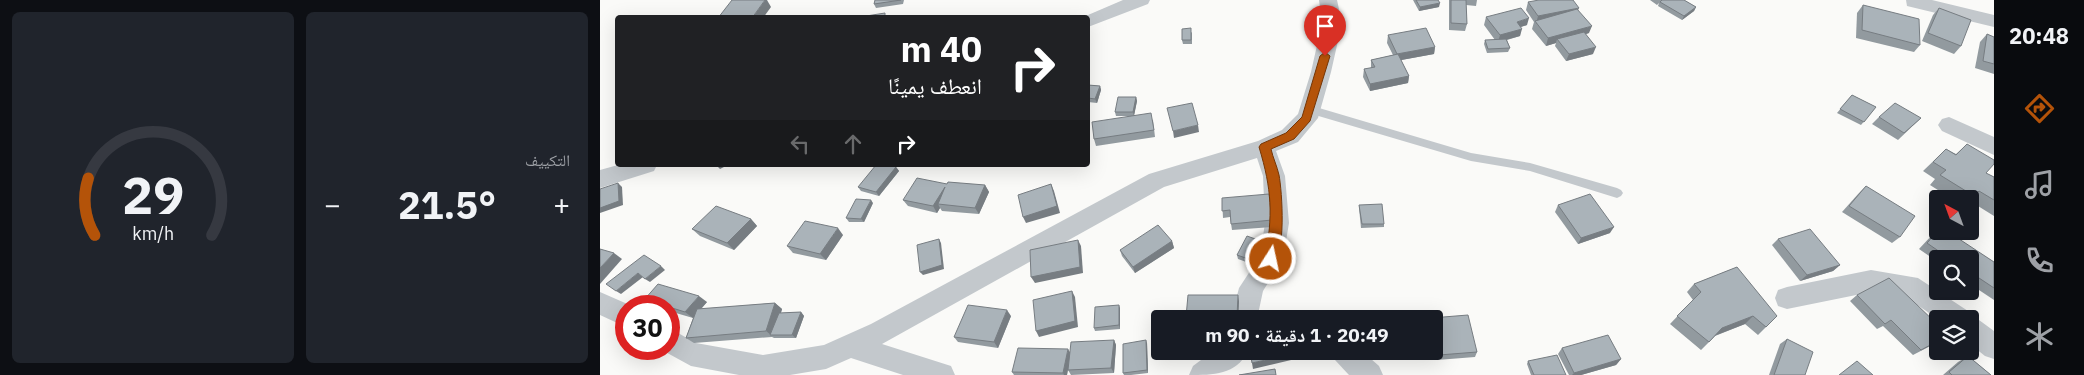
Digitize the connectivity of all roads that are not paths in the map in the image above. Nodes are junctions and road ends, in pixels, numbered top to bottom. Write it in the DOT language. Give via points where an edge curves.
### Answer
graph roads {
  1 [pos="1141,0"];
  2 [pos="1328,0"];
  3 [pos="1914,2"];
  4 [pos="1090,20"];
  5 [pos="1994,22"];
  6 [pos="1309,109"];
  7 [pos="1949,124"];
  8 [pos="1264,147"];
  9 [pos="1994,147"];
  10 [pos="639,167"];
  11 [pos="600,179"];
  12 [pos="1617,193"];
  13 [pos="1787,298"];
  14 [pos="600,303"];
  15 [pos="615,310"];
  16 [pos="1246,310"];
  17 [pos="1945,310"];
  18 [pos="1979,335"];
  19 [pos="851,346"];
  20 [pos="680,347"];
  21 [pos="1994,347"];
  22 [pos="1222,360"];
  23 [pos="1352,360"];
  24 [pos="942,375"];
  25 [pos="1202,375"];
  26 [pos="1370,375"];
  1 -- 4 [label="street"];
  2 -- 6 [label="street" via="1332,23"];
  3 -- 5 [label="street"];
  6 -- 8 [label="street" via="1306,118 1290,136"];
  6 -- 12 [label="lane" via="1471,157 1530,168"];
  7 -- 9 [label="street"];
  8 -- 16 [label="street" via="1274,176 1277,223 1271,259 1251,288"];
  8 -- 19 [label="street" via="1156,180"];
  10 -- 11 [label="street"];
  13 -- 17 [label="street" via="1871,281 1909,286"];
  14 -- 15 [label="street"];
  18 -- 21 [label="street"];
  19 -- 20 [label="street" via="826,357 763,367 692,354"];
  19 -- 24 [label="street"];
  22 -- 25 [label="street"];
  23 -- 26 [label="street"];
}
